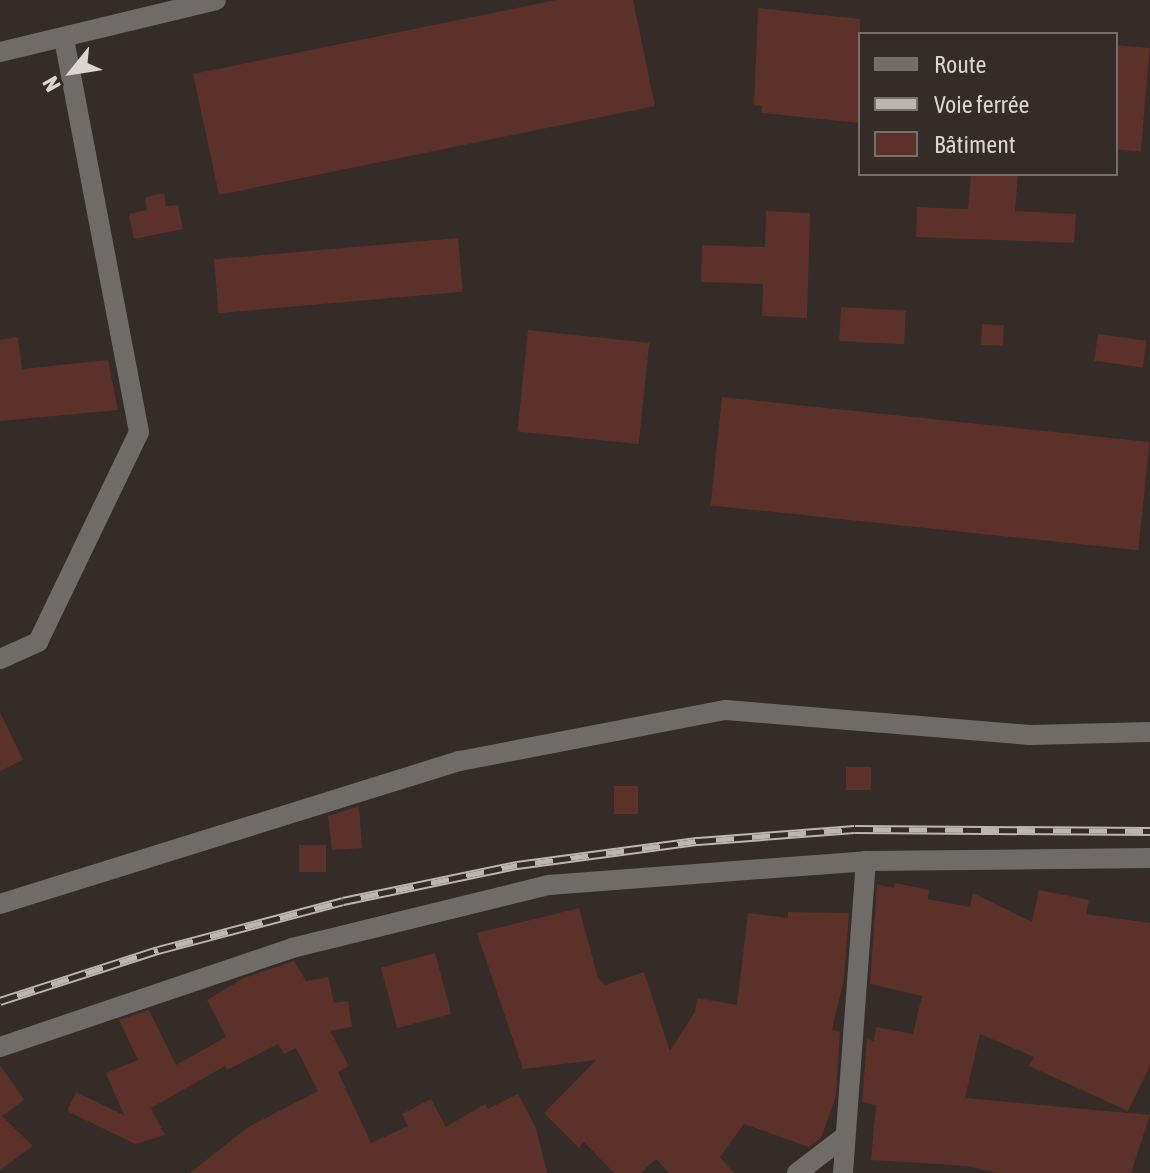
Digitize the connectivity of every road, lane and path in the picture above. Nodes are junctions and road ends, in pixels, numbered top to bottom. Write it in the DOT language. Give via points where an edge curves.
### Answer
graph roads {
  1 [pos="216,0"];
  2 [pos="64,37"];
  3 [pos="0,52"];
  4 [pos="0,659"];
  5 [pos="1150,732"];
  6 [pos="1150,858"];
  7 [pos="866,861"];
  8 [pos="0,904"];
  9 [pos="0,1047"];
  10 [pos="844,1137"];
  11 [pos="797,1173"];
  12 [pos="843,1173"];
  1 -- 2 [label="street"];
  2 -- 3 [label="street"];
  2 -- 4 [label="street" via="139,432 38,642"];
  5 -- 8 [label="street" via="1030,735 726,710 460,761"];
  6 -- 7 [label="street"];
  7 -- 9 [label="street" via="549,885 292,948"];
  7 -- 10 [label="street"];
  10 -- 11 [label="street"];
  10 -- 12 [label="street"];
}
